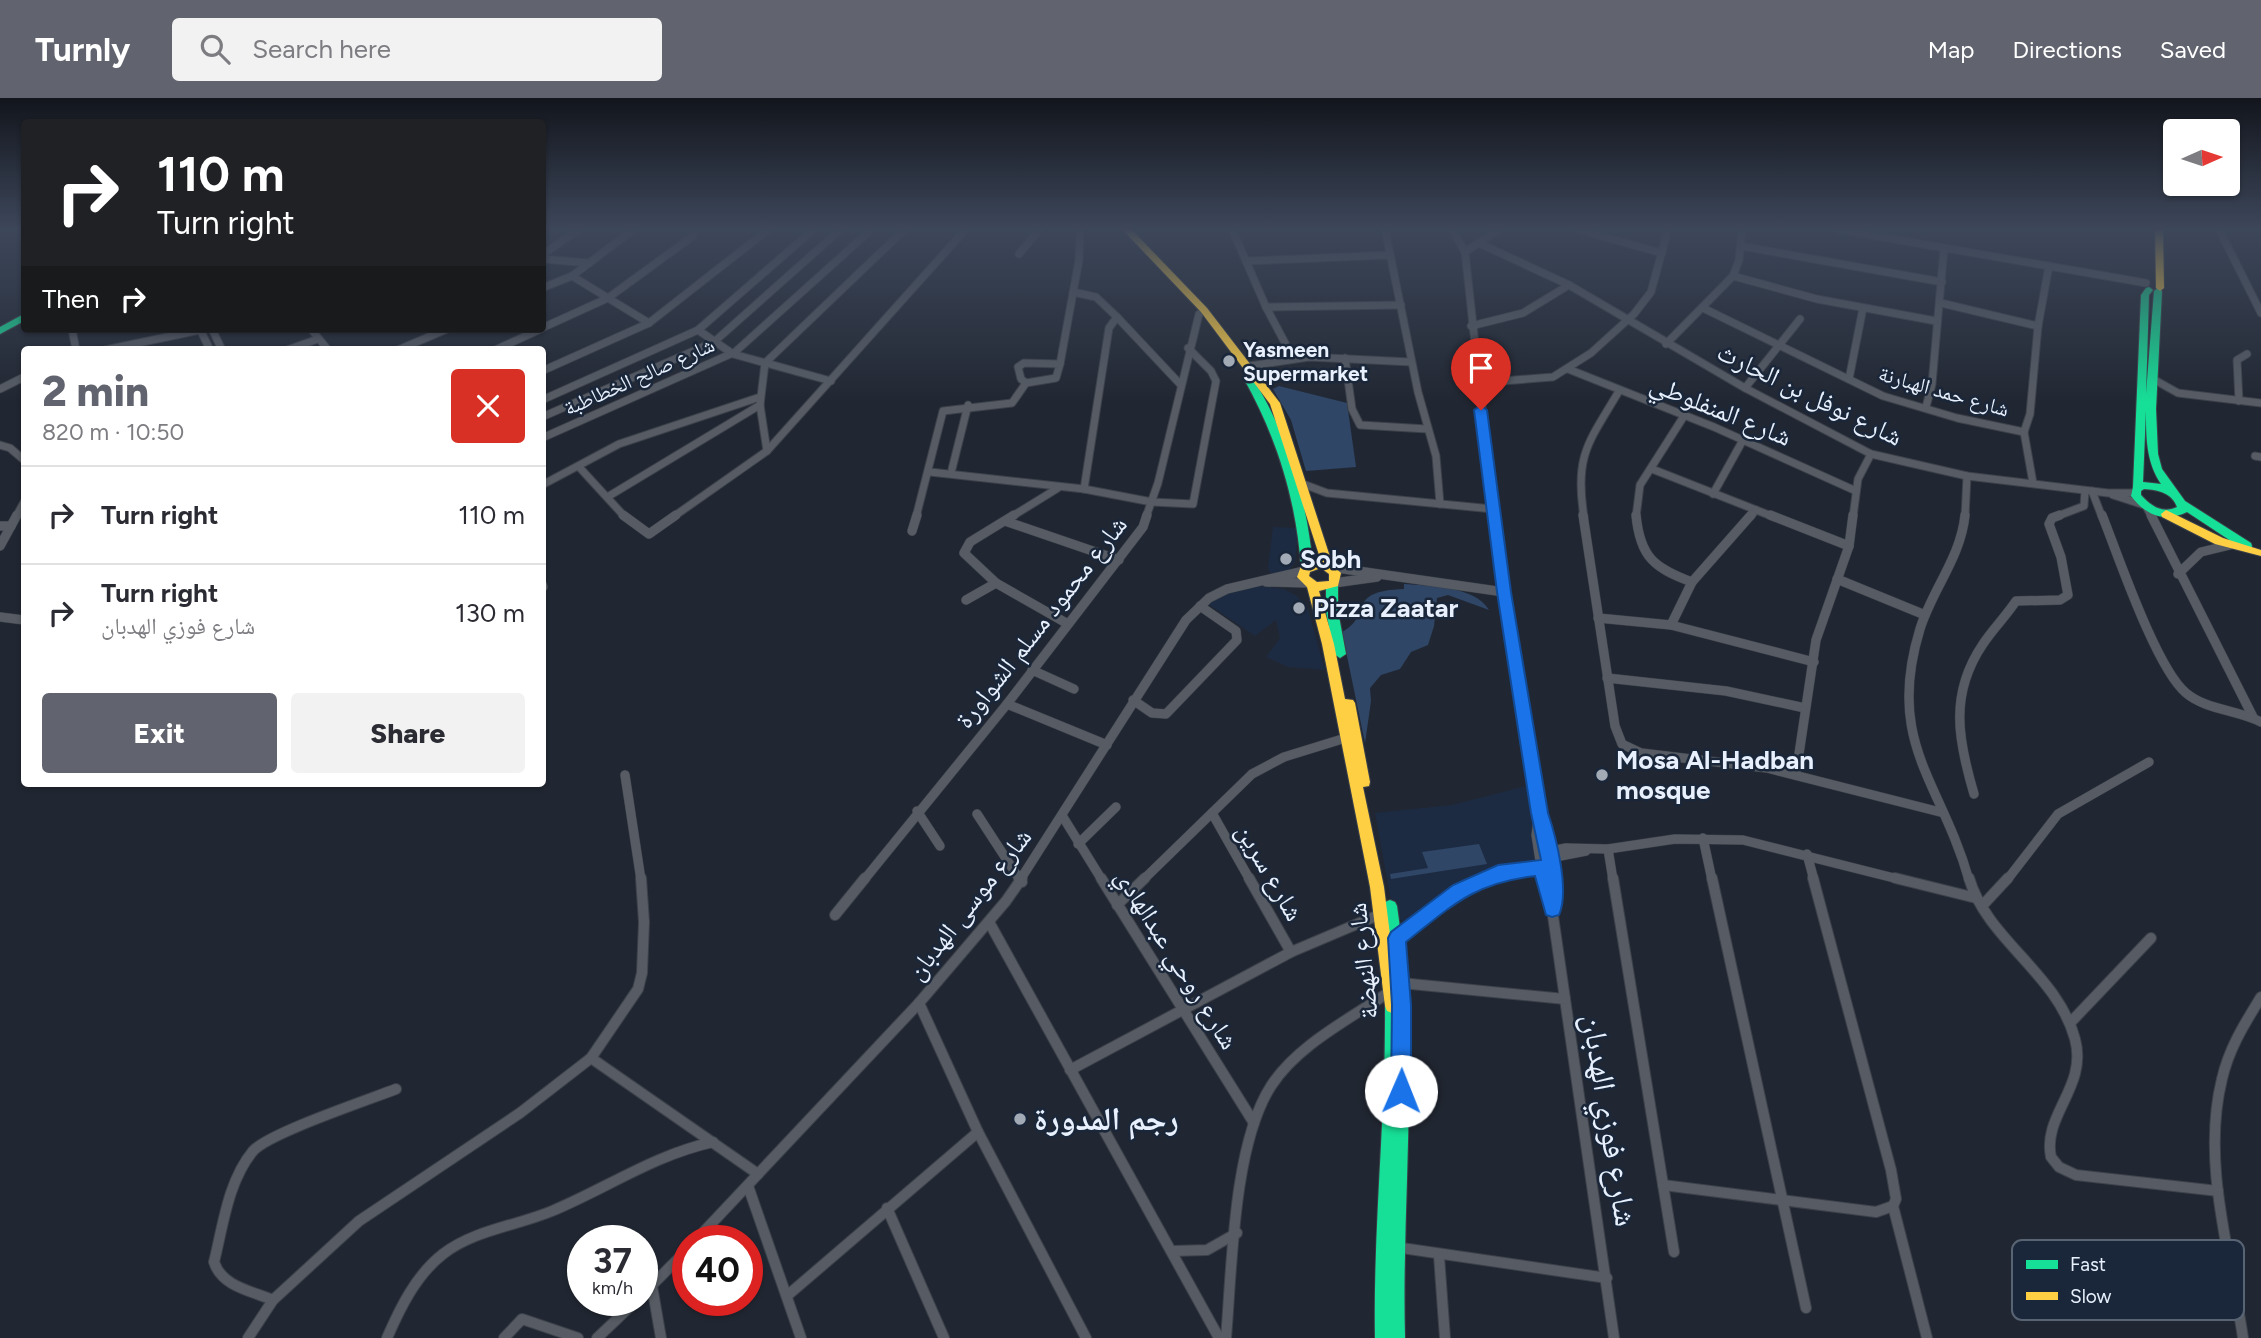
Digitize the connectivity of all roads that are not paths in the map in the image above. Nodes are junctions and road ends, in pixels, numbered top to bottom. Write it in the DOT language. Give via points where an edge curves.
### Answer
graph roads {
  1 [pos="590,287"];
  2 [pos="623,287"];
  3 [pos="695,287"];
  4 [pos="748,287"];
  5 [pos="776,287"];
  6 [pos="808,287"];
  7 [pos="845,287"];
  8 [pos="914,287"];
  9 [pos="1074,287"];
  10 [pos="1175,287"];
  11 [pos="1182,287"];
  12 [pos="1258,287"];
  13 [pos="1397,287"];
  14 [pos="1468,287"];
  15 [pos="1566,287"];
  16 [pos="1572,287"];
  17 [pos="1652,287"];
  18 [pos="1723,287"];
  19 [pos="1766,287"];
  20 [pos="1942,287"];
  21 [pos="2045,287"];
  22 [pos="2151,287"];
  23 [pos="2245,287"];
  24 [pos="1073,292"];
  25 [pos="608,298"];
  26 [pos="1941,303"];
  27 [pos="1401,304"];
  28 [pos="1266,307"];
  29 [pos="1703,308"];
  30 [pos="1863,308"];
  31 [pos="2261,313"];
  32 [pos="1199,314"];
  33 [pos="1117,317"];
  34 [pos="21,319"];
  35 [pos="1800,319"];
  36 [pos="1628,320"];
  37 [pos="1936,321"];
  38 [pos="649,323"];
  39 [pos="1471,326"];
  40 [pos="2038,326"];
  41 [pos="546,327"];
  42 [pos="698,330"];
  43 [pos="0,331"];
  44 [pos="182,333"];
  45 [pos="314,333"];
  46 [pos="438,333"];
  47 [pos="533,333"];
  48 [pos="318,339"];
  49 [pos="714,342"];
  50 [pos="1666,344"];
  51 [pos="123,346"];
  52 [pos="298,346"];
  53 [pos="324,346"];
  54 [pos="407,346"];
  55 [pos="504,346"];
  56 [pos="1780,346"];
  57 [pos="1188,348"];
  58 [pos="733,354"];
  59 [pos="2247,354"];
  60 [pos="1293,358"];
  61 [pos="1345,358"];
  62 [pos="1411,362"];
  63 [pos="765,363"];
  64 [pos="1060,364"];
  65 [pos="1249,366"];
  66 [pos="546,369"];
  67 [pos="1569,369"];
  68 [pos="21,378"];
  69 [pos="1849,379"];
  70 [pos="2153,379"];
  71 [pos="831,381"];
  72 [pos="1026,383"];
  73 [pos="1477,383"];
  74 [pos="1180,384"];
  75 [pos="1745,388"];
  76 [pos="0,389"];
  77 [pos="1619,391"];
  78 [pos="2178,393"];
  79 [pos="546,398"];
  80 [pos="2152,398"];
  81 [pos="760,401"];
  82 [pos="2239,401"];
  83 [pos="2261,403"];
  84 [pos="968,405"];
  85 [pos="1926,408"];
  86 [pos="546,413"];
  87 [pos="1684,415"];
  88 [pos="1427,429"];
  89 [pos="2024,432"];
  90 [pos="546,436"];
  91 [pos="1743,440"];
  92 [pos="0,445"];
  93 [pos="767,451"];
  94 [pos="1871,454"];
  95 [pos="21,457"];
  96 [pos="580,467"];
  97 [pos="930,469"];
  98 [pos="952,469"];
  99 [pos="1652,469"];
  100 [pos="1967,476"];
  101 [pos="1000,478"];
  102 [pos="1014,480"];
  103 [pos="546,483"];
  104 [pos="1303,484"];
  105 [pos="2033,484"];
  106 [pos="1058,488"];
  107 [pos="1070,488"];
  108 [pos="1084,489"];
  109 [pos="2137,490"];
  110 [pos="2088,491"];
  111 [pos="1856,492"];
  112 [pos="2172,492"];
  113 [pos="1327,493"];
  114 [pos="2108,493"];
  115 [pos="1713,494"];
  116 [pos="609,496"];
  117 [pos="1152,502"];
  118 [pos="1308,503"];
  119 [pos="1440,504"];
  120 [pos="2183,504"];
  121 [pos="2146,507"];
  122 [pos="21,508"];
  123 [pos="1493,509"];
  124 [pos="1756,510"];
  125 [pos="2166,514"];
  126 [pos="1005,521"];
  127 [pos="0,526"];
  128 [pos="11,526"];
  129 [pos="912,531"];
  130 [pos="1849,545"];
  131 [pos="2231,545"];
  132 [pos="0,546"];
  133 [pos="2260,554"];
  134 [pos="1119,560"];
  135 [pos="1329,567"];
  136 [pos="2178,574"];
  137 [pos="1387,576"];
  138 [pos="1308,577"];
  139 [pos="1837,579"];
  140 [pos="1250,582"];
  141 [pos="1692,582"];
  142 [pos="996,583"];
  143 [pos="1333,584"];
  144 [pos="1504,592"];
  145 [pos="966,600"];
  146 [pos="1200,606"];
  147 [pos="1925,615"];
  148 [pos="0,617"];
  149 [pos="1598,618"];
  150 [pos="21,620"];
  151 [pos="1068,624"];
  152 [pos="1671,625"];
  153 [pos="1814,662"];
  154 [pos="1032,670"];
  155 [pos="1607,678"];
  156 [pos="1074,689"];
  157 [pos="1133,700"];
  158 [pos="1007,704"];
  159 [pos="1805,708"];
  160 [pos="2257,720"];
  161 [pos="1350,736"];
  162 [pos="1107,745"];
  163 [pos="2149,762"];
  164 [pos="1796,774"];
  165 [pos="625,775"];
  166 [pos="1974,794"];
  167 [pos="1116,807"];
  168 [pos="917,811"];
  169 [pos="1940,811"];
  170 [pos="1212,813"];
  171 [pos="1539,813"];
  172 [pos="976,814"];
  173 [pos="1063,817"];
  174 [pos="1547,837"];
  175 [pos="1703,838"];
  176 [pos="1078,844"];
  177 [pos="940,846"];
  178 [pos="1566,848"];
  179 [pos="1608,849"];
  180 [pos="1587,850"];
  181 [pos="1807,854"];
  182 [pos="1544,858"];
  183 [pos="1022,882"];
  184 [pos="1979,902"];
  185 [pos="1117,905"];
  186 [pos="1383,913"];
  187 [pos="835,915"];
  188 [pos="989,922"];
  189 [pos="1397,938"];
  190 [pos="2151,938"];
  191 [pos="1291,951"];
  192 [pos="1396,987"];
  193 [pos="2261,997"];
  194 [pos="1565,999"];
  195 [pos="919,1003"];
  196 [pos="1181,1010"];
  197 [pos="2070,1023"];
  198 [pos="591,1058"];
  199 [pos="1070,1070"];
  200 [pos="396,1089"];
  201 [pos="1254,1123"];
  202 [pos="978,1132"];
  203 [pos="713,1142"];
  204 [pos="758,1174"];
  205 [pos="1663,1185"];
  206 [pos="748,1186"];
  207 [pos="2218,1191"];
  208 [pos="1782,1198"];
  209 [pos="1893,1206"];
  210 [pos="887,1208"];
  211 [pos="710,1225"];
  212 [pos="1237,1233"];
  213 [pos="2226,1240"];
  214 [pos="1395,1247"];
  215 [pos="1173,1251"];
  216 [pos="1674,1252"];
  217 [pos="1439,1256"];
  218 [pos="672,1265"];
  219 [pos="1607,1278"];
  220 [pos="658,1280"];
  221 [pos="789,1295"];
  222 [pos="273,1300"];
  223 [pos="1807,1308"];
  224 [pos="620,1316"];
  225 [pos="654,1316"];
  226 [pos="2240,1320"];
  227 [pos="248,1338"];
  228 [pos="387,1338"];
  229 [pos="504,1338"];
  230 [pos="578,1338"];
  231 [pos="597,1338"];
  232 [pos="661,1338"];
  233 [pos="801,1338"];
  234 [pos="944,1338"];
  235 [pos="1086,1338"];
  236 [pos="1219,1338"];
  237 [pos="1226,1338"];
  238 [pos="1384,1338"];
  239 [pos="1396,1338"];
  240 [pos="1445,1338"];
  241 [pos="1614,1338"];
  242 [pos="1927,1338"];
  243 [pos="2243,1338"];
  1 -- 25 [label="street"];
  2 -- 25 [label="street"];
  3 -- 38 [label="street"];
  4 -- 42 [label="street"];
  5 -- 49 [label="street"];
  6 -- 58 [label="street, شارع صالح الخطاطبة"];
  7 -- 63 [label="street"];
  8 -- 71 [label="street"];
  9 -- 24 [label="street"];
  10 -- 32 [label="street, شارع النهضة"];
  11 -- 65 [label="street"];
  12 -- 28 [label="street"];
  13 -- 27 [label="street"];
  14 -- 39 [label="street, شارع فوزي الهدبان"];
  15 -- 39 [label="street" via="1529,312"];
  16 -- 36 [label="street, شارع نوفل بن الحارث"];
  17 -- 36 [label="street"];
  18 -- 29 [label="street"];
  19 -- 30 [label="street"];
  20 -- 26 [label="street"];
  21 -- 40 [label="street"];
  22 -- 70 [label="street"];
  22 -- 109 [label="street" via="2145,295"];
  23 -- 31 [label="street"];
  24 -- 33 [label="street" via="1096,297"];
  24 -- 64 [label="street"];
  25 -- 38 [label="street"];
  25 -- 41 [label="street"];
  26 -- 37 [label="street"];
  26 -- 40 [label="street"];
  27 -- 28 [label="street"];
  27 -- 62 [label="street"];
  28 -- 60 [label="street"];
  29 -- 50 [label="street"];
  29 -- 56 [label="street, شارع حمد الهبارنة"];
  30 -- 37 [label="street"];
  30 -- 69 [label="street"];
  32 -- 57 [label="street, شارع محمود مسلم الشواورة"];
  32 -- 138 [label="street, شارع النهضة" via="1242,368 1272,420 1305,525"];
  33 -- 74 [label="street"];
  33 -- 108 [label="street" via="1109,328"];
  34 -- 43 [label="street"];
  35 -- 56 [label="street"];
  36 -- 50 [label="street, شارع نوفل بن الحارث"];
  36 -- 67 [label="street"];
  37 -- 85 [label="street"];
  38 -- 66 [label="street"];
  39 -- 73 [label="street, شارع فوزي الهدبان"];
  40 -- 89 [label="street"];
  42 -- 49 [label="street"];
  42 -- 79 [label="street"];
  44 -- 51 [label="street"];
  45 -- 48 [label="street"];
  46 -- 54 [label="street"];
  47 -- 55 [label="street"];
  48 -- 52 [label="street"];
  48 -- 53 [label="street"];
  49 -- 58 [label="street"];
  49 -- 86 [label="street"];
  50 -- 75 [label="street, شارع نوفل بن الحارث"];
  56 -- 69 [label="street, شارع حمد الهبارنة"];
  56 -- 75 [label="street"];
  57 -- 74 [label="street, شارع محمود مسلم الشواورة"];
  57 -- 117 [label="street" via="1216,381 1195,501 1187,505"];
  58 -- 63 [label="street"];
  58 -- 90 [label="street, شارع صالح الخطاطبة"];
  59 -- 82 [label="street" via="2237,360"];
  60 -- 61 [label="street"];
  60 -- 65 [label="street"];
  61 -- 62 [label="street"];
  61 -- 88 [label="street" via="1352,409 1360,425"];
  62 -- 88 [label="street"];
  63 -- 71 [label="street"];
  63 -- 81 [label="street"];
  64 -- 72 [label="street" via="1054,380"];
  64 -- 72 [label="street" via="1021,364 1020,376"];
  65 -- 104 [label="street" via="1279,412"];
  67 -- 73 [label="street" via="1539,380"];
  67 -- 77 [label="street, شارع المنفلوطي"];
  68 -- 76 [label="street"];
  69 -- 85 [label="street, شارع حمد الهبارنة" via="1883,396"];
  70 -- 78 [label="street"];
  70 -- 80 [label="street"];
  71 -- 93 [label="street"];
  72 -- 84 [label="street" via="1012,403"];
  73 -- 123 [label="street, شارع فوزي الهدبان"];
  74 -- 117 [label="street, شارع محمود مسلم الشواورة"];
  75 -- 94 [label="street, شارع نوفل بن الحارث"];
  77 -- 87 [label="street, شارع المنفلوطي"];
  77 -- 149 [label="street" via="1578,470"];
  78 -- 80 [label="street"];
  78 -- 82 [label="street"];
  80 -- 112 [label="street" via="2154,462"];
  81 -- 93 [label="street"];
  81 -- 96 [label="street" via="664,426 619,444"];
  81 -- 116 [label="street"];
  82 -- 83 [label="street"];
  84 -- 97 [label="street" via="943,411"];
  84 -- 98 [label="street"];
  85 -- 89 [label="street, شارع حمد الهبارنة"];
  87 -- 91 [label="street, شارع المنفلوطي"];
  87 -- 99 [label="street"];
  88 -- 119 [label="street" via="1436,456"];
  89 -- 105 [label="street"];
  91 -- 111 [label="street, شارع المنفلوطي"];
  91 -- 115 [label="street"];
  92 -- 95 [label="street"];
  93 -- 116 [label="street" via="653,533 635,526"];
  94 -- 100 [label="street, شارع نوفل بن الحارث"];
  94 -- 111 [label="street"];
  96 -- 103 [label="street"];
  96 -- 116 [label="street"];
  97 -- 98 [label="street"];
  97 -- 101 [label="street"];
  97 -- 129 [label="street"];
  98 -- 101 [label="street"];
  99 -- 115 [label="street"];
  99 -- 141 [label="street" via="1637,496 1643,546 1664,571"];
  100 -- 105 [label="street, شارع نوفل بن الحارث"];
  100 -- 147 [label="street" via="1961,541"];
  101 -- 102 [label="street"];
  102 -- 106 [label="street"];
  102 -- 107 [label="street"];
  104 -- 113 [label="street"];
  104 -- 118 [label="street"];
  105 -- 110 [label="street, شارع نوفل بن الحارث"];
  106 -- 107 [label="street"];
  106 -- 126 [label="street"];
  107 -- 108 [label="street"];
  108 -- 117 [label="street"];
  109 -- 112 [label="street" via="2153,485"];
  109 -- 114 [label="street, شارع نوفل بن الحارث"];
  109 -- 121 [label="street"];
  110 -- 114 [label="street, شارع نوفل بن الحارث"];
  110 -- 160 [label="street" via="2179,687 2197,699"];
  110 -- 166 [label="street" via="2082,509 2050,520 2068,595 2060,600 2016,601 1981,646 1965,677 1956,732"];
  111 -- 130 [label="street"];
  112 -- 120 [label="street"];
  113 -- 118 [label="street"];
  113 -- 119 [label="street"];
  114 -- 121 [label="street, شارع نوفل بن الحارث"];
  115 -- 124 [label="street"];
  117 -- 134 [label="street, شارع محمود مسلم الشواورة" via="1143,527"];
  118 -- 135 [label="street"];
  119 -- 123 [label="street"];
  120 -- 125 [label="street" via="2179,513"];
  120 -- 133 [label="street"];
  121 -- 125 [label="street"];
  121 -- 136 [label="street"];
  122 -- 128 [label="street"];
  123 -- 144 [label="street, شارع فوزي الهدبان"];
  124 -- 130 [label="street"];
  124 -- 141 [label="street"];
  125 -- 131 [label="street"];
  126 -- 134 [label="street"];
  126 -- 142 [label="street" via="964,550 965,557"];
  127 -- 128 [label="street"];
  128 -- 132 [label="street"];
  130 -- 139 [label="street"];
  131 -- 133 [label="street"];
  131 -- 136 [label="street" via="2201,552"];
  134 -- 151 [label="street, شارع محمود مسلم الشواورة"];
  135 -- 137 [label="street"];
  135 -- 138 [label="street"];
  135 -- 143 [label="street, شارع النهضة" via="1335,573"];
  136 -- 160 [label="street"];
  137 -- 143 [label="street"];
  137 -- 144 [label="street"];
  138 -- 140 [label="street, شارع موسى الهدبان"];
  138 -- 140 [label="street, شارع موسى الهدبان"];
  138 -- 143 [label="street"];
  138 -- 161 [label="street, شارع النهضة" via="1324,622"];
  139 -- 147 [label="street"];
  139 -- 153 [label="street" via="1816,640"];
  140 -- 146 [label="street, شارع موسى الهدبان" via="1217,593"];
  141 -- 152 [label="street"];
  142 -- 145 [label="street"];
  142 -- 151 [label="street"];
  143 -- 161 [label="street, شارع النهضة" via="1332,611"];
  144 -- 171 [label="street, شارع فوزي الهدبان"];
  146 -- 157 [label="street, شارع موسى الهدبان" via="1176,633"];
  146 -- 157 [label="street" via="1230,625 1237,640 1166,714 1152,713"];
  147 -- 169 [label="street" via="1911,670 1909,716 1917,754"];
  148 -- 150 [label="street"];
  149 -- 152 [label="street"];
  149 -- 155 [label="street"];
  151 -- 154 [label="street, شارع محمود مسلم الشواورة"];
  152 -- 153 [label="street"];
  153 -- 159 [label="street"];
  154 -- 156 [label="street"];
  154 -- 158 [label="street, شارع محمود مسلم الشواورة"];
  155 -- 159 [label="street" via="1702,687"];
  155 -- 164 [label="street" via="1615,726 1627,748"];
  157 -- 162 [label="street, شارع موسى الهدبان"];
  158 -- 162 [label="street"];
  158 -- 168 [label="street, شارع محمود مسلم الشواورة"];
  159 -- 164 [label="street"];
  161 -- 170 [label="street" via="1261,768"];
  161 -- 186 [label="street, شارع النهضة"];
  161 -- 189 [label="street, شارع النهضة"];
  162 -- 173 [label="street, شارع موسى الهدبان"];
  163 -- 184 [label="street" via="2058,814 1999,890"];
  164 -- 169 [label="street"];
  165 -- 198 [label="street" via="643,891 642,973 638,989"];
  167 -- 176 [label="street"];
  168 -- 177 [label="street"];
  168 -- 187 [label="street, شارع محمود مسلم الشواورة"];
  169 -- 184 [label="street"];
  170 -- 185 [label="street"];
  170 -- 191 [label="street, شارع سرين"];
  171 -- 174 [label="street, شارع فوزي الهدبان"];
  171 -- 182 [label="street, شارع فوزي الهدبان" via="1536,822"];
  172 -- 183 [label="street"];
  173 -- 176 [label="street, شارع روحي عبدالهادي"];
  173 -- 183 [label="street, شارع موسى الهدبان"];
  174 -- 178 [label="street"];
  174 -- 182 [label="street, شارع فوزي الهدبان"];
  175 -- 179 [label="street"];
  175 -- 181 [label="street" via="1743,840"];
  175 -- 208 [label="street"];
  176 -- 185 [label="street, شارع روحي عبدالهادي"];
  178 -- 180 [label="street"];
  178 -- 182 [label="street"];
  179 -- 180 [label="street"];
  179 -- 205 [label="street"];
  180 -- 182 [label="street"];
  181 -- 184 [label="street"];
  181 -- 209 [label="street" via="1892,1170"];
  182 -- 189 [label="street" via="1476,881"];
  182 -- 194 [label="street, شارع فوزي الهدبان"];
  183 -- 188 [label="street, شارع موسى الهدبان"];
  184 -- 197 [label="street" via="2031,961"];
  185 -- 196 [label="street, شارع روحي عبدالهادي"];
  186 -- 191 [label="street"];
  186 -- 192 [label="street, شارع النهضة"];
  188 -- 195 [label="street, شارع موسى الهدبان"];
  188 -- 199 [label="street"];
  189 -- 192 [label="street, شارع النهضة"];
  190 -- 197 [label="street"];
  191 -- 196 [label="street"];
  192 -- 194 [label="street"];
  192 -- 201 [label="street" via="1283,1072 1261,1102"];
  192 -- 214 [label="street, شارع النهضة" via="1401,1091"];
  192 -- 238 [label="street, شارع النهضة" via="1381,1257"];
  193 -- 207 [label="street" via="2241,1024 2222,1071 2214,1141"];
  194 -- 219 [label="street, شارع فوزي الهدبان"];
  195 -- 202 [label="street"];
  195 -- 204 [label="street, شارع موسى الهدبان"];
  196 -- 199 [label="street"];
  196 -- 201 [label="street, شارع روحي عبدالهادي"];
  197 -- 207 [label="street" via="2076,1040 2076,1078 2048,1144 2055,1164 2076,1175"];
  198 -- 203 [label="street"];
  198 -- 222 [label="street" via="520,1113 359,1221"];
  199 -- 215 [label="street"];
  200 -- 222 [label="street" via="266,1140 248,1154 215,1270 223,1280"];
  201 -- 212 [label="street"];
  202 -- 210 [label="street"];
  202 -- 235 [label="street"];
  203 -- 204 [label="street"];
  203 -- 228 [label="street" via="661,1154 552,1210 446,1252 413,1289"];
  204 -- 206 [label="street, شارع موسى الهدبان"];
  205 -- 208 [label="street"];
  205 -- 216 [label="street"];
  206 -- 211 [label="street, شارع موسى الهدبان"];
  206 -- 221 [label="street"];
  207 -- 213 [label="street"];
  208 -- 209 [label="street" via="1876,1212"];
  208 -- 223 [label="street"];
  209 -- 242 [label="street"];
  210 -- 221 [label="street"];
  210 -- 234 [label="street"];
  212 -- 215 [label="street" via="1211,1251"];
  212 -- 237 [label="street"];
  214 -- 217 [label="street"];
  214 -- 239 [label="street, شارع النهضة"];
  215 -- 236 [label="street"];
  217 -- 219 [label="street"];
  217 -- 240 [label="street"];
  218 -- 220 [label="street"];
  219 -- 241 [label="street, شارع فوزي الهدبان"];
  221 -- 233 [label="street"];
  222 -- 227 [label="street"];
  224 -- 231 [label="street"];
  225 -- 232 [label="street"];
  226 -- 243 [label="street"];
  229 -- 230 [label="street" via="522,1319"];
}
